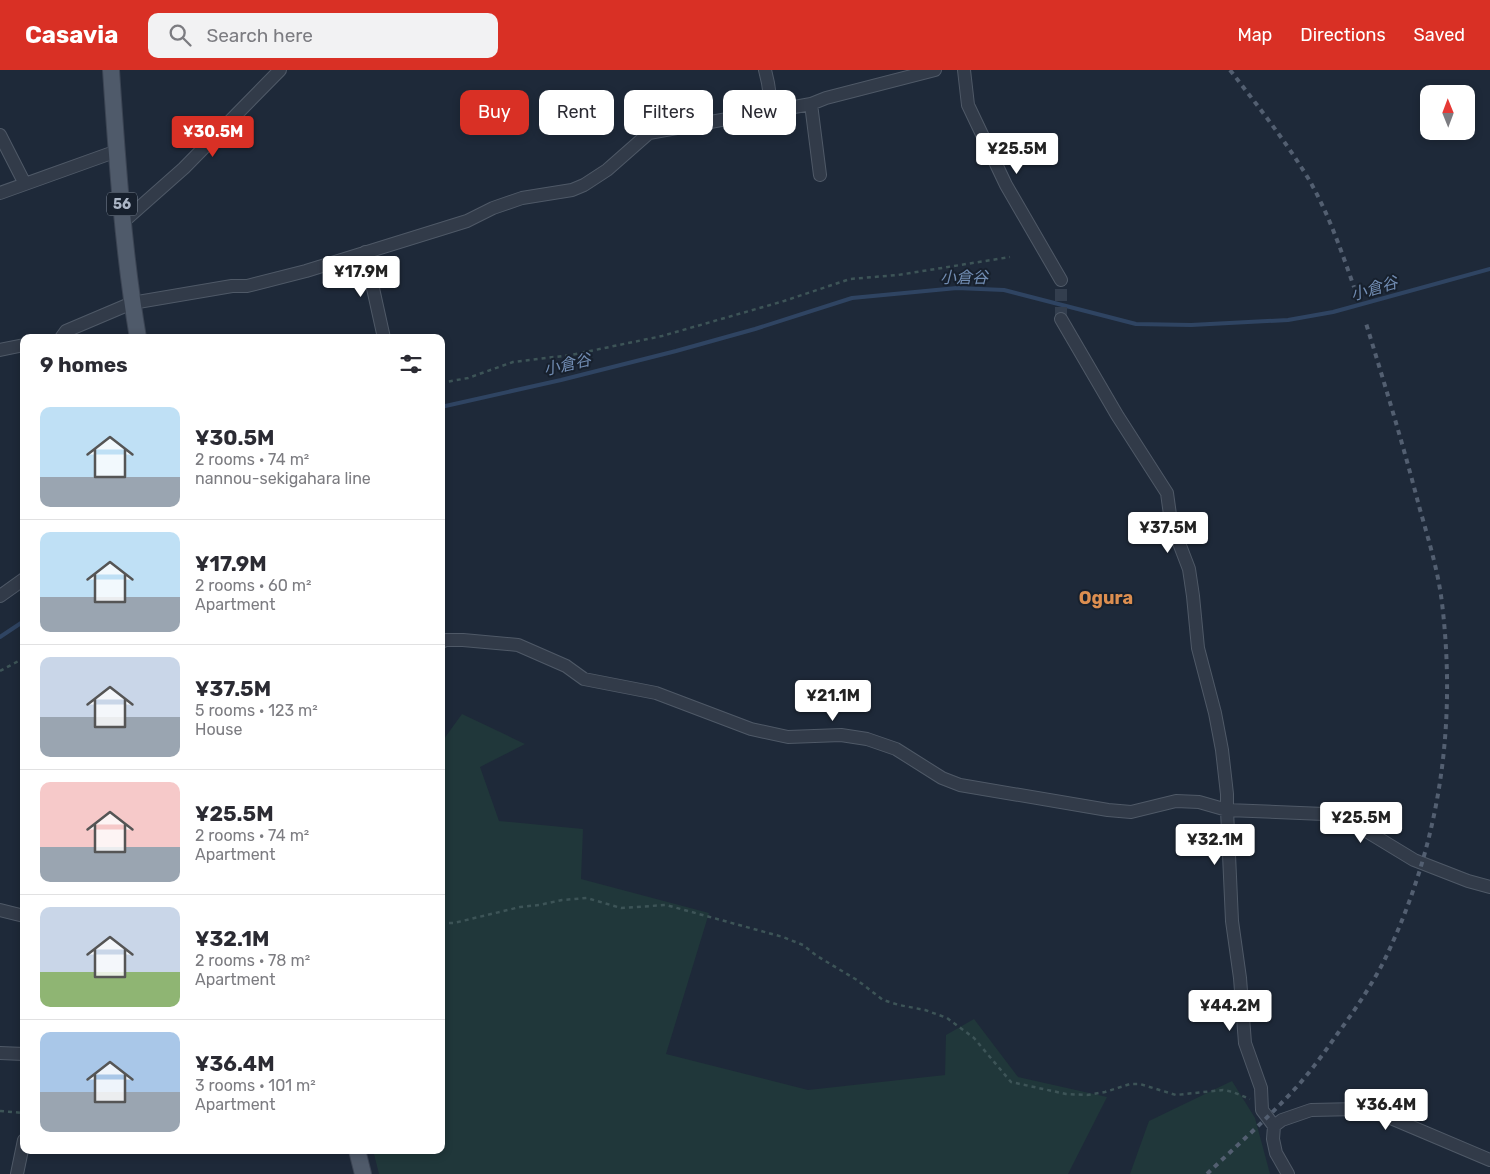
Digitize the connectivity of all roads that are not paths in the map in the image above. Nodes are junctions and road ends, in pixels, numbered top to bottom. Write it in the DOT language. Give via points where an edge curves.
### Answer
graph roads {
  1 [pos="111,70"];
  2 [pos="280,70"];
  3 [pos="764,70"];
  4 [pos="935,70"];
  5 [pos="964,70"];
  6 [pos="769,90"];
  7 [pos="811,104"];
  8 [pos="796,106"];
  9 [pos="723,119"];
  10 [pos="0,135"];
  11 [pos="117,151"];
  12 [pos="820,175"];
  13 [pos="25,184"];
  14 [pos="0,193"];
  15 [pos="123,222"];
  16 [pos="365,252"];
  17 [pos="1061,280"];
  18 [pos="132,303"];
  19 [pos="1060,319"];
  20 [pos="62,334"];
  21 [pos="137,334"];
  22 [pos="383,334"];
  23 [pos="20,346"];
  24 [pos="0,350"];
  25 [pos="20,582"];
  26 [pos="0,596"];
  27 [pos="445,640"];
  28 [pos="1227,810"];
  29 [pos="1490,887"];
  30 [pos="0,910"];
  31 [pos="20,915"];
  32 [pos="0,1053"];
  33 [pos="20,1054"];
  34 [pos="1274,1126"];
  35 [pos="21,1154"];
  36 [pos="357,1154"];
  37 [pos="1490,1160"];
  38 [pos="17,1174"];
  39 [pos="363,1174"];
  40 [pos="1288,1174"];
  1 -- 11 [label="main road, 56"];
  2 -- 15 [label="street" via="184,168"];
  3 -- 6 [label="street"];
  4 -- 7 [label="street"];
  5 -- 17 [label="street" via="968,105 1006,185"];
  7 -- 8 [label="street"];
  7 -- 12 [label="street"];
  9 -- 16 [label="street" via="649,133 607,170 578,188 522,198 466,221"];
  10 -- 13 [label="street"];
  11 -- 13 [label="street"];
  11 -- 15 [label="main road, 56"];
  13 -- 14 [label="street"];
  15 -- 18 [label="main road, 56"];
  16 -- 18 [label="street" via="247,286"];
  16 -- 22 [label="street"];
  18 -- 20 [label="street"];
  18 -- 21 [label="main road, 56"];
  19 -- 28 [label="street" via="1166,493 1171,522 1189,570 1198,648 1222,750"];
  23 -- 24 [label="street"];
  25 -- 26 [label="street"];
  27 -- 28 [label="street" via="518,645 566,666 584,678 656,693 750,729 788,737 841,735 867,739 896,749 942,778 960,785 1108,810 1131,812 1176,801 1199,802"];
  28 -- 29 [label="street" via="1324,814 1363,829 1414,860"];
  28 -- 34 [label="street" via="1232,921 1245,1043 1261,1088 1262,1110"];
  30 -- 31 [label="street"];
  32 -- 33 [label="street"];
  34 -- 37 [label="street" via="1311,1110 1358,1109 1386,1116"];
  34 -- 40 [label="street" via="1276,1153"];
  35 -- 38 [label="street"];
  36 -- 39 [label="main road"];
}
